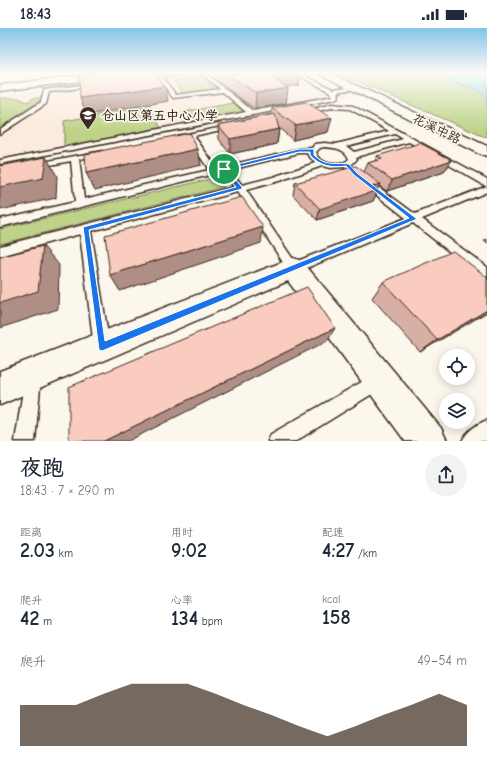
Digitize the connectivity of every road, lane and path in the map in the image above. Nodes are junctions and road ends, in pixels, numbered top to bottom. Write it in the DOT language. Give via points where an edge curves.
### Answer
graph roads {
  1 [pos="46,92"];
  2 [pos="171,92"];
  3 [pos="208,92"];
  4 [pos="227,92"];
  5 [pos="334,92"];
  6 [pos="364,92"];
  7 [pos="251,113"];
  8 [pos="294,114"];
  9 [pos="242,124"];
  10 [pos="0,132"];
  11 [pos="394,132"];
  12 [pos="190,135"];
  13 [pos="167,140"];
  14 [pos="409,140"];
  15 [pos="338,146"];
  16 [pos="313,150"];
  17 [pos="106,152"];
  18 [pos="487,152"];
  19 [pos="353,155"];
  20 [pos="75,158"];
  21 [pos="0,162"];
  22 [pos="322,163"];
  23 [pos="347,165"];
  24 [pos="30,167"];
  25 [pos="220,171"];
  26 [pos="487,182"];
  27 [pos="240,188"];
  28 [pos="487,189"];
  29 [pos="80,204"];
  30 [pos="414,219"];
  31 [pos="0,223"];
  32 [pos="85,229"];
  33 [pos="0,251"];
  34 [pos="293,268"];
  35 [pos="487,274"];
  36 [pos="102,347"];
  37 [pos="33,374"];
  38 [pos="380,380"];
  39 [pos="0,388"];
  40 [pos="487,429"];
  41 [pos="25,441"];
  42 [pos="278,441"];
  43 [pos="428,441"];
  44 [pos="472,441"];
  1 -- 10 [label="lane" via="44,103"];
  2 -- 3 [label="lane" via="175,97"];
  4 -- 7 [label="lane"];
  5 -- 7 [label="lane" via="335,97"];
  6 -- 18 [label="street, 花溪中路"];
  7 -- 21 [label="lane"];
  8 -- 11 [label="lane" via="332,106 351,107"];
  9 -- 12 [label="lane"];
  11 -- 14 [label="lane"];
  11 -- 15 [label="lane"];
  12 -- 13 [label="lane"];
  12 -- 25 [label="lane"];
  14 -- 19 [label="lane"];
  14 -- 26 [label="lane"];
  15 -- 16 [label="lane" via="324,145"];
  15 -- 19 [label="lane"];
  16 -- 22 [label="lane" via="314,159"];
  16 -- 25 [label="lane" via="299,151"];
  17 -- 20 [label="lane"];
  19 -- 23 [label="lane" via="353,159"];
  20 -- 24 [label="lane"];
  20 -- 29 [label="lane"];
  22 -- 23 [label="lane" via="334,166"];
  22 -- 27 [label="lane"];
  23 -- 30 [label="lane"];
  25 -- 27 [label="lane"];
  25 -- 29 [label="lane"];
  27 -- 32 [label="lane"];
  27 -- 34 [label="lane"];
  28 -- 30 [label="lane"];
  29 -- 31 [label="lane"];
  30 -- 34 [label="lane"];
  30 -- 35 [label="lane"];
  32 -- 33 [label="lane"];
  32 -- 36 [label="lane"];
  34 -- 36 [label="street"];
  34 -- 38 [label="street"];
  36 -- 37 [label="street"];
  37 -- 39 [label="street"];
  37 -- 41 [label="lane"];
  38 -- 42 [label="lane"];
  38 -- 43 [label="street"];
  40 -- 44 [label="lane"];
}
